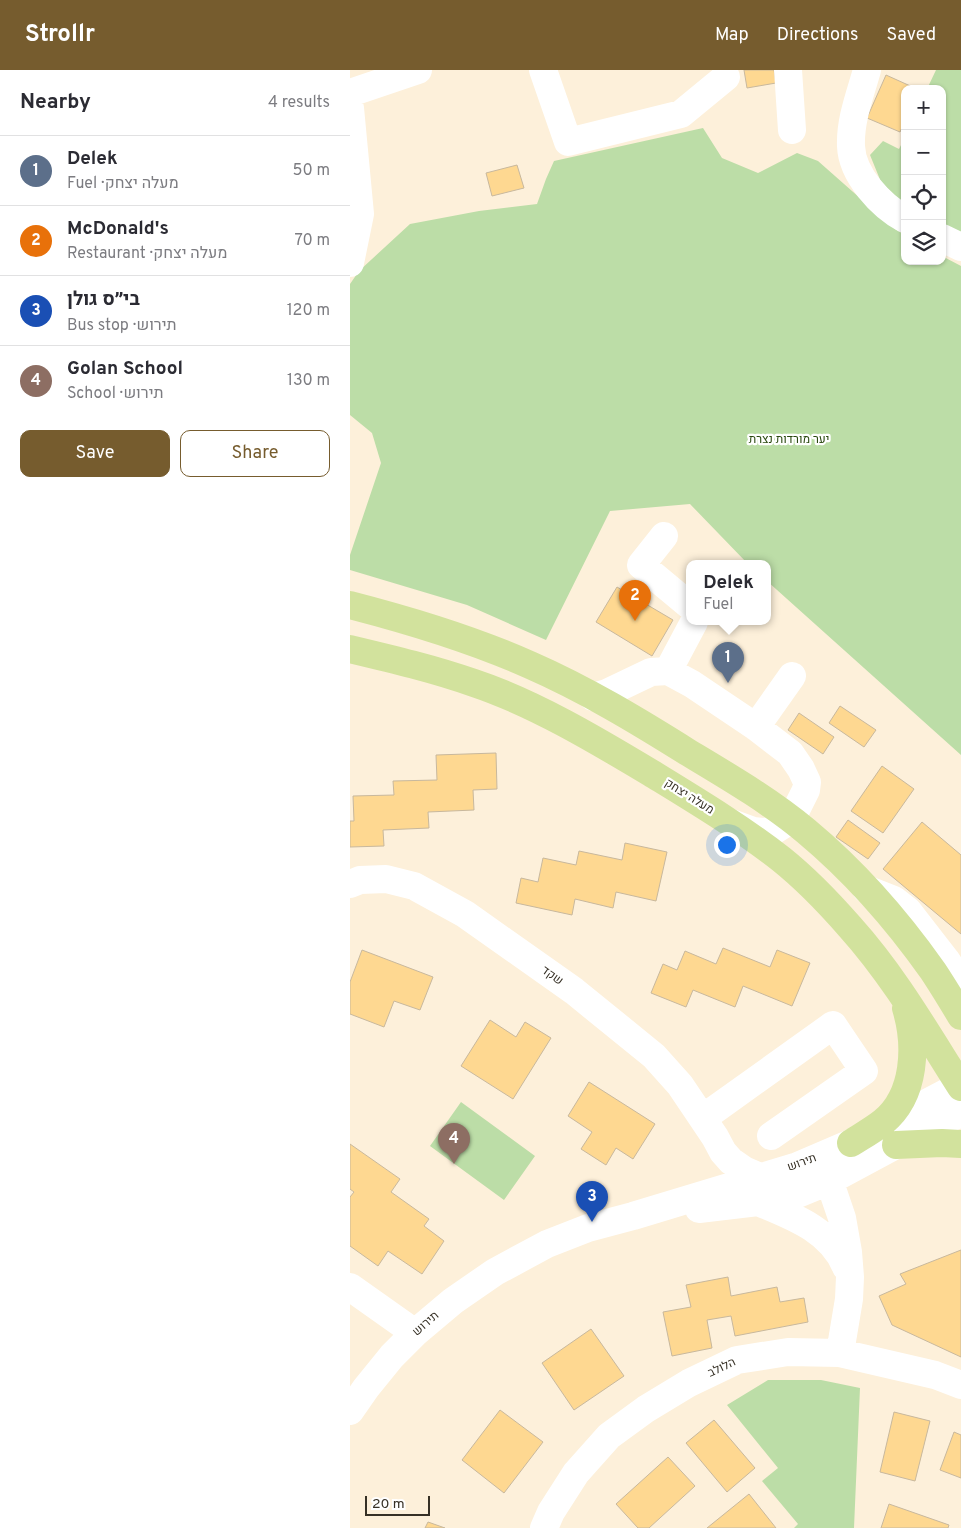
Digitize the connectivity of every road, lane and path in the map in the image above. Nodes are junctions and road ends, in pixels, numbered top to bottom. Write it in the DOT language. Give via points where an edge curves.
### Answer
graph roads {
  1 [pos="418,70"];
  2 [pos="543,70"];
  3 [pos="788,70"];
  4 [pos="867,70"];
  5 [pos="726,77"];
  6 [pos="350,94"];
  7 [pos="350,108"];
  8 [pos="792,130"];
  9 [pos="352,143"];
  10 [pos="901,216"];
  11 [pos="946,240"];
  12 [pos="961,247"];
  13 [pos="350,263"];
  14 [pos="664,536"];
  15 [pos="686,602"];
  16 [pos="350,605"];
  17 [pos="692,625"];
  18 [pos="350,649"];
  19 [pos="668,671"];
  20 [pos="792,676"];
  21 [pos="593,697"];
  22 [pos="756,727"];
  23 [pos="791,820"];
  24 [pos="729,823"];
  25 [pos="350,884"];
  26 [pos="866,889"];
  27 [pos="961,982"];
  28 [pos="903,994"];
  29 [pos="961,1016"];
  30 [pos="961,1086"];
  31 [pos="961,1113"];
  32 [pos="709,1127"];
  33 [pos="771,1136"];
  34 [pos="851,1144"];
  35 [pos="961,1144"];
  36 [pos="896,1145"];
  37 [pos="825,1169"];
  38 [pos="759,1189"];
  39 [pos="689,1199"];
  40 [pos="633,1216"];
  41 [pos="850,1277"];
  42 [pos="350,1287"];
  43 [pos="415,1333"];
  44 [pos="840,1353"];
  45 [pos="961,1385"];
  46 [pos="350,1411"];
  47 [pos="544,1528"];
  1 -- 6 [label="street"];
  2 -- 5 [label="street" via="568,142 681,114"];
  3 -- 8 [label="street"];
  4 -- 10 [label="street" via="853,117 851,148 855,165 867,186 880,201"];
  7 -- 9 [label="street"];
  9 -- 13 [label="street" via="360,214"];
  11 -- 12 [label="street"];
  14 -- 15 [label="street" via="641,565"];
  16 -- 21 [label="main road" via="447,632 531,665"];
  17 -- 19 [label="street"];
  18 -- 24 [label="main road, מעלה יצחק" via="433,670 516,699 622,756"];
  19 -- 21 [label="street" via="651,672"];
  19 -- 22 [label="street"];
  20 -- 22 [label="street"];
  21 -- 23 [label="main road" via="730,778"];
  22 -- 23 [label="street" via="790,754 807,782"];
  23 -- 24 [label="street" via="775,830 764,832"];
  23 -- 26 [label="main road"];
  24 -- 28 [label="main road, מעלה יצחק" via="782,860 815,890 850,927"];
  25 -- 32 [label="street, שקד" via="360,880 386,879 414,886 465,914 574,991 654,1056 680,1085"];
  26 -- 27 [label="street" via="894,900 908,911"];
  26 -- 29 [label="main road" via="910,940"];
  28 -- 30 [label="main road, מעלה יצחק"];
  28 -- 34 [label="main road" via="912,1042 911,1071 905,1090 898,1105 884,1121"];
  30 -- 34 [label="street, תירוש"];
  31 -- 36 [label="street, תירוש"];
  32 -- 33 [label="street" via="832,1025 864,1071"];
  32 -- 38 [label="street, שקד" via="722,1152 744,1170"];
  32 -- 39 [label="street, שקד" via="719,1150 717,1167 711,1178"];
  34 -- 37 [label="street, תירוש"];
  35 -- 36 [label="main road"];
  36 -- 37 [label="street, תירוש"];
  37 -- 38 [label="street, תירוש" via="795,1167"];
  37 -- 41 [label="street" via="842,1218"];
  38 -- 39 [label="street, תירוש" via="742,1184"];
  38 -- 40 [label="street, תירוש"];
  38 -- 41 [label="street, שקד" via="832,1243 842,1256"];
  39 -- 40 [label="street, תירוש"];
  40 -- 43 [label="street, תירוש" via="588,1228 547,1244 495,1272"];
  41 -- 44 [label="street"];
  42 -- 43 [label="street"];
  43 -- 46 [label="street, תירוש" via="392,1356"];
  44 -- 45 [label="street, הלולב" via="936,1375"];
  44 -- 47 [label="street, הלולב" via="788,1352 737,1360 646,1409 609,1436 576,1473"];
}
